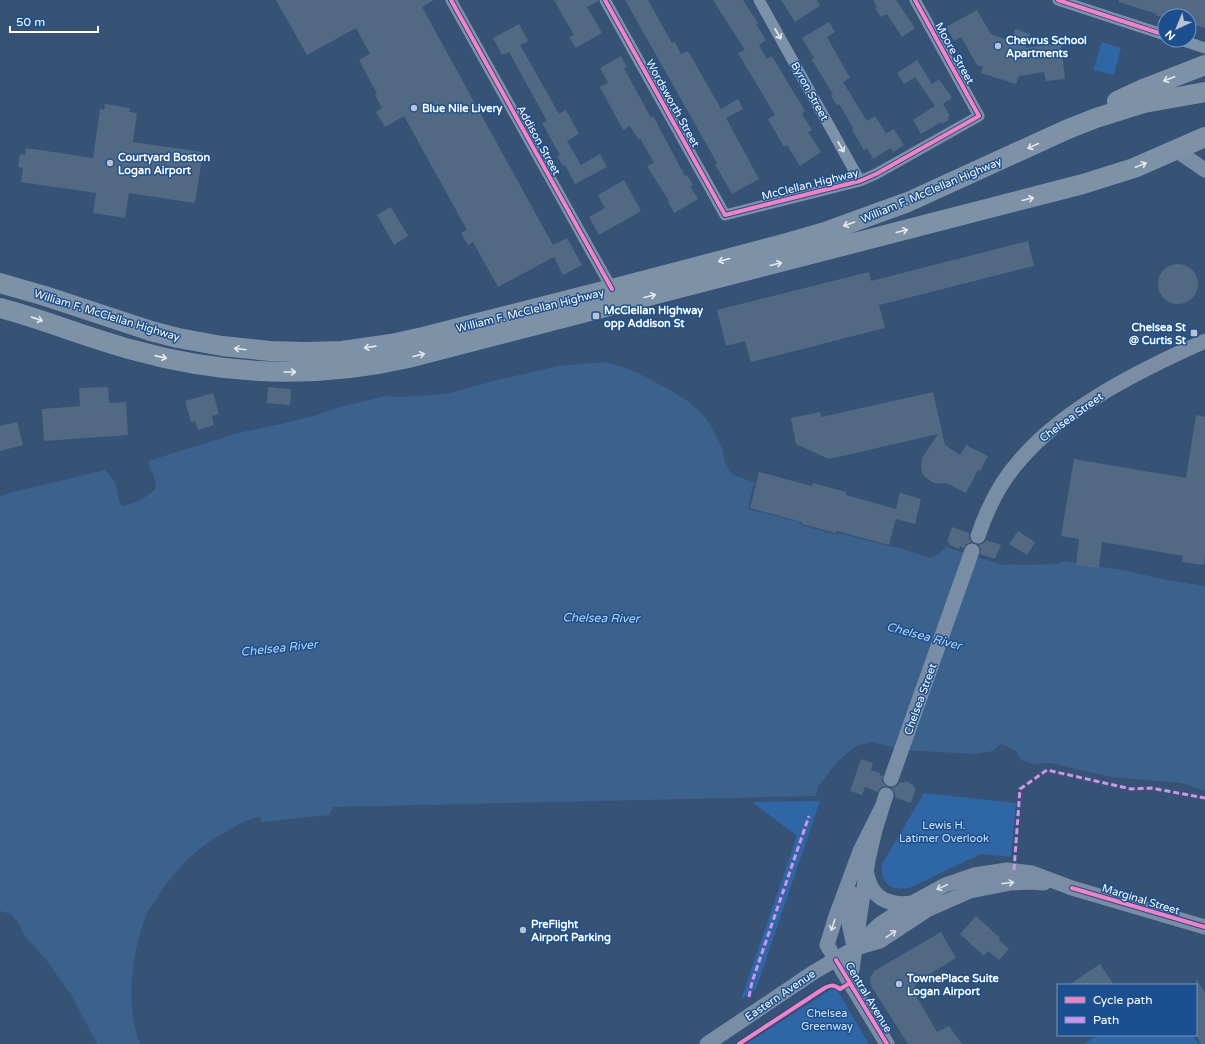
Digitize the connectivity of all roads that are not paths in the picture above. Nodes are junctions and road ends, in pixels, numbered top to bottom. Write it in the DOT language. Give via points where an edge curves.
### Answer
graph roads {
  1 [pos="450,0"];
  2 [pos="605,0"];
  3 [pos="759,0"];
  4 [pos="915,0"];
  5 [pos="1058,0"];
  6 [pos="1157,32"];
  7 [pos="1205,65"];
  8 [pos="1205,92"];
  9 [pos="979,116"];
  10 [pos="1068,130"];
  11 [pos="1205,138"];
  12 [pos="1205,146"];
  13 [pos="1176,150"];
  14 [pos="1205,170"];
  15 [pos="860,181"];
  16 [pos="725,215"];
  17 [pos="0,283"];
  18 [pos="612,289"];
  19 [pos="0,308"];
  20 [pos="1205,341"];
  21 [pos="980,530"];
  22 [pos="972,551"];
  23 [pos="892,779"];
  24 [pos="884,801"];
  25 [pos="861,866"];
  26 [pos="1072,888"];
  27 [pos="912,903"];
  28 [pos="1205,927"];
  29 [pos="855,948"];
  30 [pos="836,960"];
  31 [pos="850,983"];
  32 [pos="707,1044"];
  33 [pos="887,1044"];
  1 -- 18 [label="street, Addison Street"];
  2 -- 16 [label="street, Wordsworth Street"];
  3 -- 15 [label="street, Byron Street, one-way"];
  4 -- 9 [label="street, Moore Street"];
  5 -- 6 [label="street"];
  7 -- 10 [label="highway, one-way" via="1119,100"];
  8 -- 10 [label="highway, William F. McClellan Highway" via="1134,106"];
  9 -- 15 [label="street, McClellan Highway"];
  10 -- 18 [label="highway, William F. McClellan Highway, one-way" via="918,198 849,224 781,245"];
  11 -- 13 [label="highway, William F. McClellan Highway"];
  12 -- 13 [label="highway"];
  13 -- 14 [label="main road"];
  19 -- 13 [label="highway, William F. McClellan Highway, one-way" via="131,350 200,365 248,371 285,372 366,366 422,355 1084,184 1125,171"];
  15 -- 16 [label="street, McClellan Highway"];
  18 -- 17 [label="highway, William F. McClellan Highway, one-way" via="402,342 355,349 304,352 247,349 178,338"];
  20 -- 21 [label="main road, Chelsea Street" via="1120,384 1091,401 1047,433 1009,473 994,497"];
  22 -- 23 [label="main road, Chelsea Street"];
  24 -- 25 [label="main road"];
  25 -- 27 [label="main road" via="869,884 886,902 898,905"];
  25 -- 29 [label="main road" via="850,889 848,919"];
  25 -- 30 [label="main road, Central Avenue, one-way" via="836,916 827,945"];
  26 -- 27 [label="main road, Marginal Street, one-way" via="1032,872 998,871 956,880"];
  26 -- 28 [label="main road, Marginal Street"];
  29 -- 26 [label="main road, Marginal Street, one-way" via="880,941 927,910 970,891 1000,884 1030,882"];
  27 -- 29 [label="main road, Marginal Street" via="880,924"];
  29 -- 30 [label="main road, Eastern Avenue"];
  29 -- 31 [label="main road"];
  30 -- 31 [label="main road, Central Avenue"];
  30 -- 32 [label="main road, Eastern Avenue"];
  31 -- 33 [label="main road, Central Avenue"];
}
